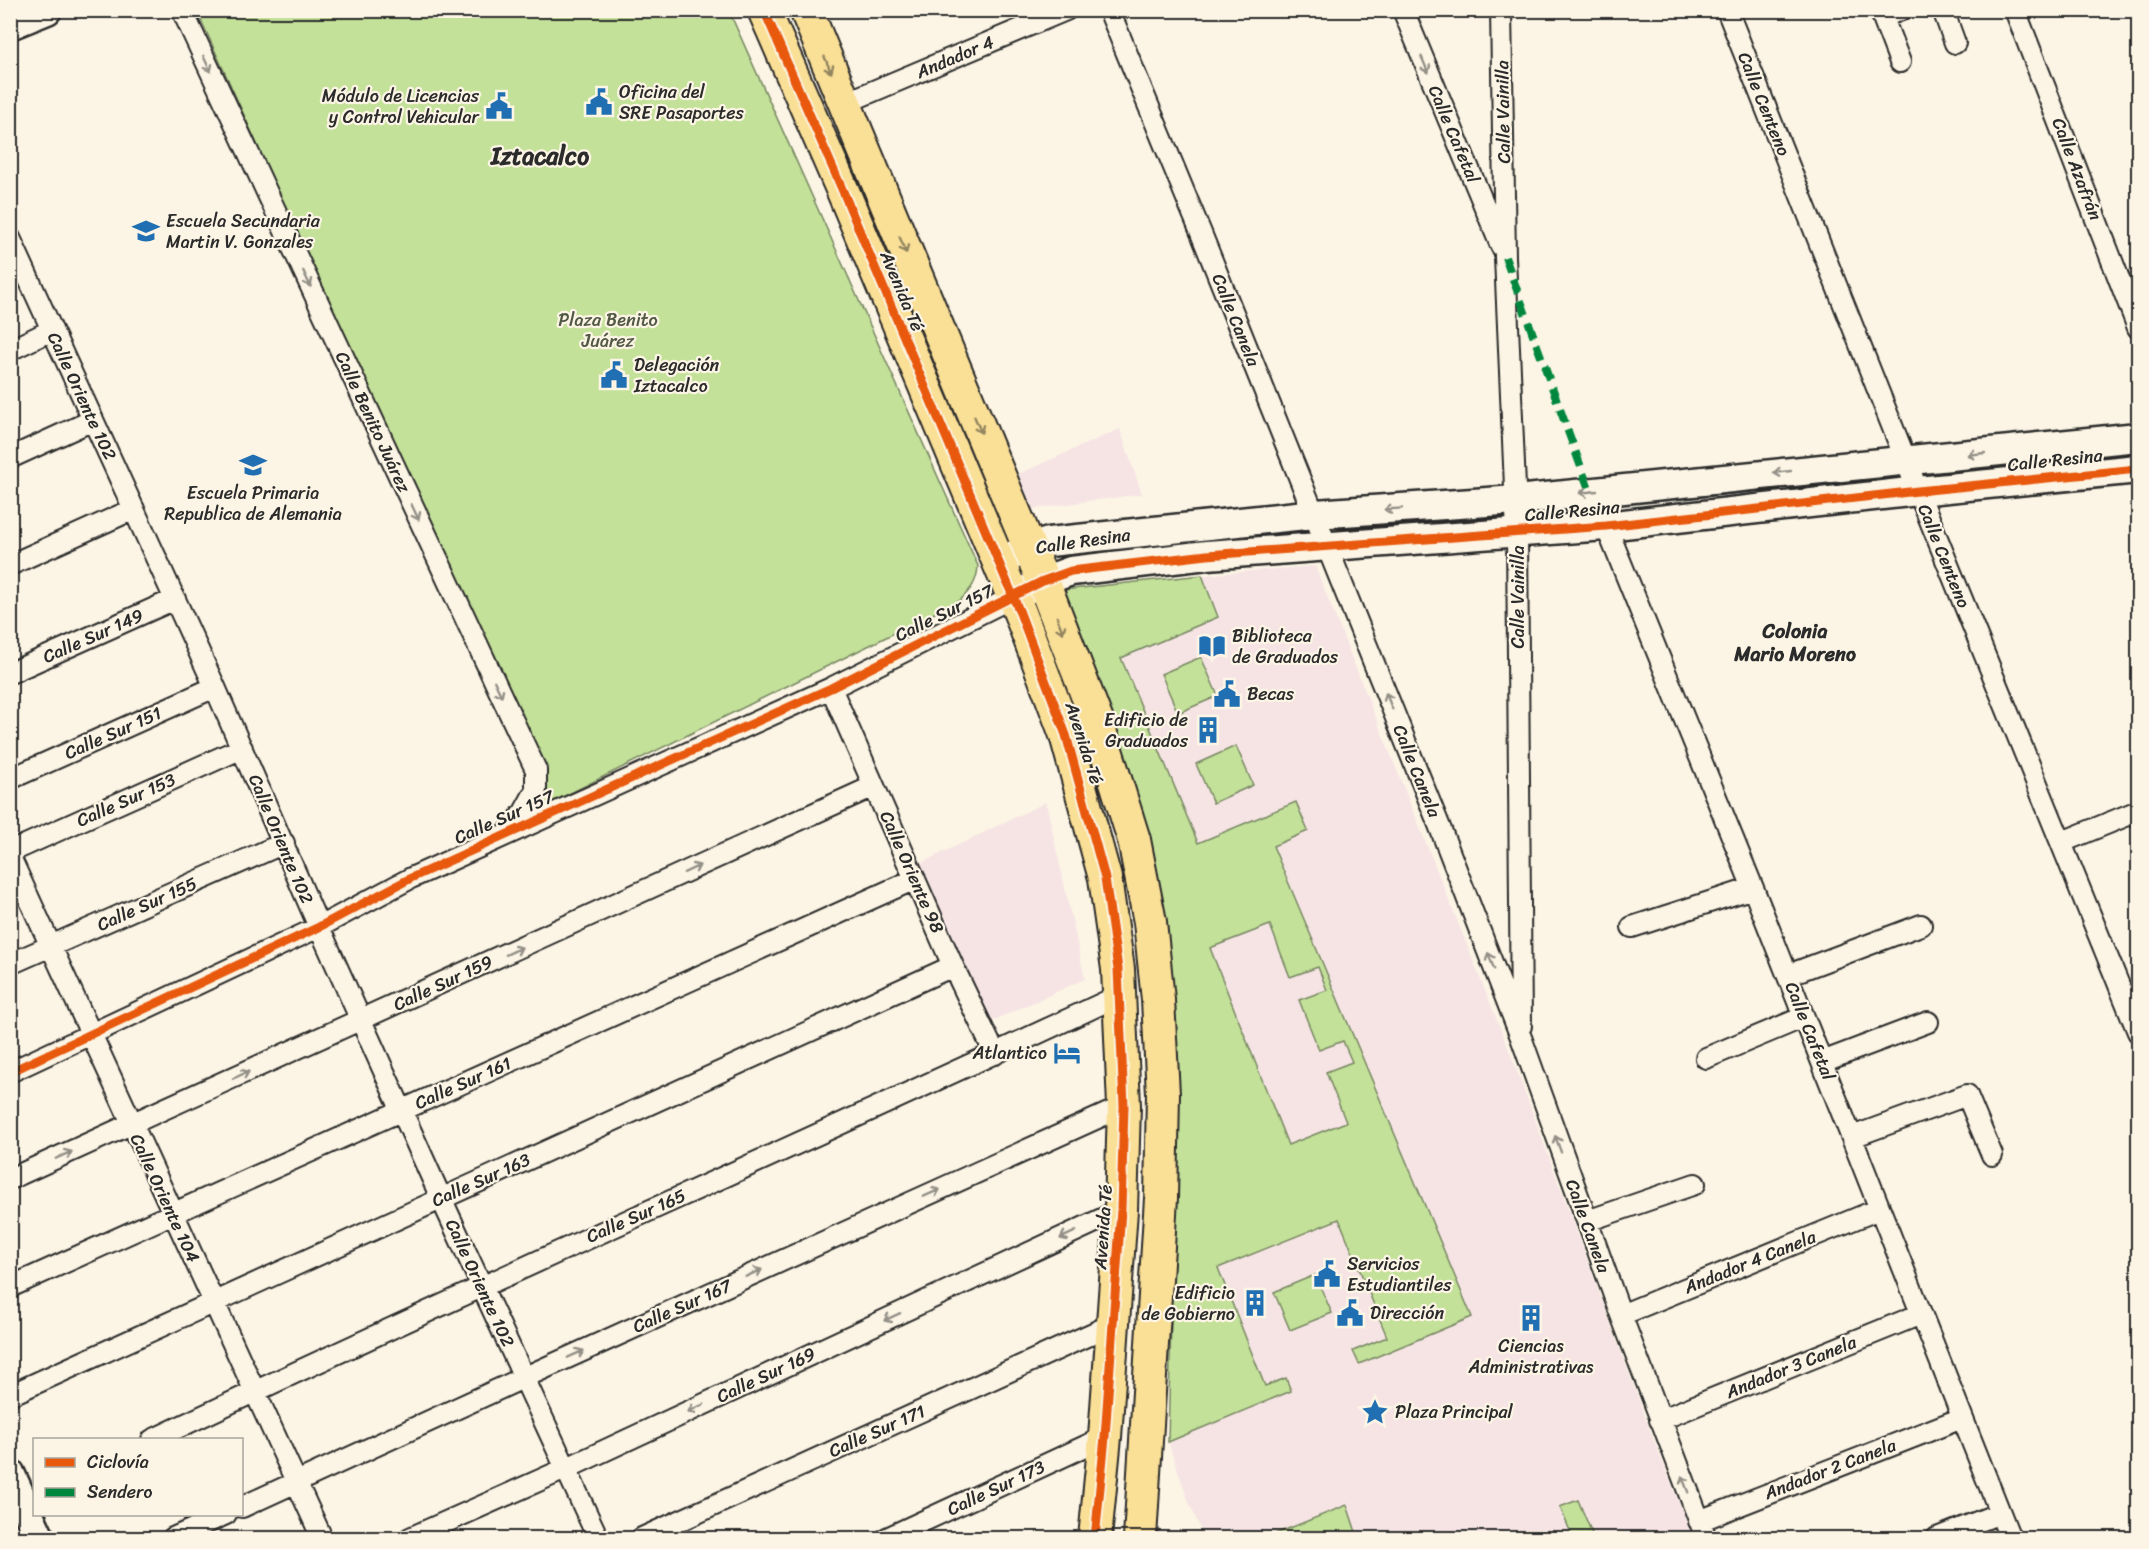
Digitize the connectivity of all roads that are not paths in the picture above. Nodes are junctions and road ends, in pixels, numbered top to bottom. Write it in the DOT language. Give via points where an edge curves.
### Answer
graph roads {
  1 [pos="47,10"];
  2 [pos="182,10"];
  3 [pos="764,10"];
  4 [pos="806,10"];
  5 [pos="1066,10"];
  6 [pos="1109,10"];
  7 [pos="1403,10"];
  8 [pos="1501,10"];
  9 [pos="1727,10"];
  10 [pos="1943,10"];
  11 [pos="2014,10"];
  12 [pos="1888,13"];
  13 [pos="10,26"];
  14 [pos="1955,43"];
  15 [pos="1900,62"];
  16 [pos="845,103"];
  17 [pos="11,241"];
  18 [pos="1505,257"];
  19 [pos="2139,328"];
  20 [pos="52,330"];
  21 [pos="10,350"];
  22 [pos="93,420"];
  23 [pos="2139,437"];
  24 [pos="10,458"];
  25 [pos="1905,460"];
  26 [pos="2139,469"];
  27 [pos="1917,491"];
  28 [pos="1516,500"];
  29 [pos="134,509"];
  30 [pos="1315,514"];
  31 [pos="1606,526"];
  32 [pos="1517,533"];
  33 [pos="1326,546"];
  34 [pos="1029,548"];
  35 [pos="998,562"];
  36 [pos="10,565"];
  37 [pos="1043,581"];
  38 [pos="1013,597"];
  39 [pos="175,599"];
  40 [pos="10,673"];
  41 [pos="215,687"];
  42 [pos="831,688"];
  43 [pos="242,748"];
  44 [pos="10,779"];
  45 [pos="874,786"];
  46 [pos="2139,811"];
  47 [pos="509,831"];
  48 [pos="2062,842"];
  49 [pos="284,843"];
  50 [pos="10,852"];
  51 [pos="10,857"];
  52 [pos="915,879"];
  53 [pos="1753,888"];
  54 [pos="1921,925"];
  55 [pos="319,927"];
  56 [pos="1632,927"];
  57 [pos="52,946"];
  58 [pos="10,964"];
  59 [pos="953,966"];
  60 [pos="1788,975"];
  61 [pos="1120,995"];
  62 [pos="1804,1017"];
  63 [pos="361,1021"];
  64 [pos="1928,1022"];
  65 [pos="2139,1032"];
  66 [pos="92,1034"];
  67 [pos="1521,1040"];
  68 [pos="995,1054"];
  69 [pos="1706,1058"];
  70 [pos="1822,1062"];
  71 [pos="10,1072"];
  72 [pos="1124,1106"];
  73 [pos="402,1110"];
  74 [pos="131,1125"];
  75 [pos="1852,1137"];
  76 [pos="1992,1155"];
  77 [pos="10,1179"];
  78 [pos="1695,1184"];
  79 [pos="441,1198"];
  80 [pos="1879,1209"];
  81 [pos="1121,1210"];
  82 [pos="173,1215"];
  83 [pos="1587,1221"];
  84 [pos="482,1286"];
  85 [pos="10,1287"];
  86 [pos="214,1303"];
  87 [pos="1921,1314"];
  88 [pos="1621,1316"];
  89 [pos="1113,1324"];
  90 [pos="523,1378"];
  91 [pos="254,1391"];
  92 [pos="10,1395"];
  93 [pos="1962,1418"];
  94 [pos="1660,1420"];
  95 [pos="1105,1437"];
  96 [pos="156,1438"];
  97 [pos="565,1469"];
  98 [pos="10,1473"];
  99 [pos="296,1483"];
  100 [pos="23,1501"];
  101 [pos="243,1507"];
  102 [pos="2000,1514"];
  103 [pos="224,1516"];
  104 [pos="1702,1530"];
  105 [pos="40,1539"];
  106 [pos="173,1539"];
  107 [pos="322,1539"];
  108 [pos="410,1539"];
  109 [pos="598,1539"];
  110 [pos="642,1539"];
  111 [pos="887,1539"];
  112 [pos="1095,1539"];
  113 [pos="1140,1539"];
  114 [pos="1937,1539"];
  115 [pos="2010,1539"];
  1 -- 13 [label="street"];
  2 -- 47 [label="street, Calle Benito Juárez, one-way" via="536,770 536,790"];
  3 -- 35 [label="main road, Avenida Té"];
  4 -- 16 [label="main road, Avenida Té, one-way"];
  5 -- 16 [label="street, Andador 4"];
  6 -- 30 [label="street, Calle Canela"];
  7 -- 18 [label="street, Calle Cafetal, one-way"];
  8 -- 18 [label="street, Calle Vainilla"];
  9 -- 25 [label="street, Calle Centeno"];
  10 -- 14 [label="street"];
  11 -- 19 [label="street, Calle Azafrán"];
  12 -- 15 [label="street"];
  16 -- 34 [label="main road, Avenida Té, one-way"];
  17 -- 20 [label="street, Calle Oriente 102"];
  18 -- 28 [label="street, Calle Vainilla"];
  20 -- 21 [label="street"];
  20 -- 22 [label="street, Calle Oriente 102"];
  22 -- 24 [label="street"];
  22 -- 29 [label="street, Calle Oriente 102"];
  23 -- 25 [label="street, Calle Resina, one-way"];
  25 -- 27 [label="street, Calle Centeno"];
  25 -- 28 [label="street, Calle Resina, one-way"];
  26 -- 27 [label="street, Calle Resina"];
  27 -- 31 [label="street, Calle Resina"];
  27 -- 48 [label="street, Calle Centeno"];
  28 -- 30 [label="street, Calle Resina, one-way"];
  28 -- 32 [label="street, Calle Vainilla"];
  29 -- 36 [label="street"];
  29 -- 39 [label="street, Calle Oriente 102"];
  30 -- 33 [label="street, Calle Canela"];
  30 -- 34 [label="street, Calle Resina" via="1049,542"];
  31 -- 32 [label="street, Calle Resina"];
  31 -- 53 [label="street, Calle Cafetal"];
  32 -- 33 [label="street, Calle Resina"];
  32 -- 67 [label="street, Calle Vainilla"];
  33 -- 37 [label="street, Calle Resina" via="1071,571"];
  67 -- 33 [label="street, Calle Canela, one-way"];
  34 -- 35 [label="street, Calle Resina"];
  34 -- 37 [label="main road, Avenida Té"];
  35 -- 38 [label="main road, Avenida Té"];
  37 -- 38 [label="street, Calle Resina"];
  37 -- 113 [label="main road, Avenida Té, one-way" via="1097,721 1134,840 1150,922 1158,1000 1163,1094 1161,1198"];
  38 -- 42 [label="street, Calle Sur 157"];
  38 -- 61 [label="main road, Avenida Té" via="1066,735 1099,852"];
  39 -- 40 [label="street, Calle Sur 149"];
  39 -- 41 [label="street, Calle Oriente 102"];
  41 -- 43 [label="street, Calle Oriente 102"];
  41 -- 44 [label="street, Calle Sur 151"];
  42 -- 45 [label="street, Calle Oriente 98"];
  42 -- 47 [label="street, Calle Sur 157"];
  43 -- 49 [label="street, Calle Oriente 102"];
  43 -- 50 [label="street, Calle Sur 153"];
  45 -- 52 [label="street, Calle Oriente 98"];
  63 -- 45 [label="street, Calle Sur 159, one-way"];
  46 -- 48 [label="street"];
  47 -- 55 [label="street, Calle Sur 157"];
  48 -- 65 [label="street, Calle Centeno"];
  49 -- 55 [label="street, Calle Oriente 102"];
  49 -- 57 [label="street, Calle Sur 155"];
  51 -- 57 [label="street, Calle Oriente 104"];
  52 -- 59 [label="street, Calle Oriente 98"];
  52 -- 73 [label="street, Calle Sur 161"];
  53 -- 56 [label="street"];
  53 -- 60 [label="street, Calle Cafetal"];
  54 -- 60 [label="street"];
  55 -- 63 [label="street, Calle Oriente 102"];
  55 -- 66 [label="street, Calle Sur 157"];
  57 -- 58 [label="street, Calle Sur 155"];
  57 -- 66 [label="street, Calle Oriente 104"];
  59 -- 68 [label="street, Calle Oriente 98"];
  59 -- 79 [label="street, Calle Sur 163"];
  60 -- 62 [label="street, Calle Cafetal"];
  61 -- 68 [label="street, Calle Sur 165"];
  61 -- 72 [label="main road, Avenida Té"];
  62 -- 69 [label="street"];
  62 -- 70 [label="street, Calle Cafetal"];
  63 -- 73 [label="street, Calle Oriente 102"];
  74 -- 63 [label="street, Calle Sur 159, one-way"];
  64 -- 70 [label="street"];
  66 -- 71 [label="street, Calle Sur 157"];
  66 -- 74 [label="street, Calle Oriente 104"];
  83 -- 67 [label="street, Calle Canela, one-way"];
  68 -- 84 [label="street, Calle Sur 165"];
  70 -- 75 [label="street, Calle Cafetal"];
  72 -- 81 [label="main road, Avenida Té"];
  90 -- 72 [label="street, Calle Sur 167, one-way"];
  73 -- 79 [label="street, Calle Oriente 102"];
  73 -- 82 [label="street, Calle Sur 161"];
  77 -- 74 [label="street, Calle Sur 159, one-way"];
  74 -- 82 [label="street, Calle Oriente 104"];
  75 -- 76 [label="street" via="1967,1095"];
  75 -- 80 [label="street, Calle Cafetal"];
  78 -- 83 [label="street"];
  79 -- 84 [label="street, Calle Oriente 102"];
  79 -- 86 [label="street, Calle Sur 163"];
  80 -- 87 [label="street, Calle Cafetal"];
  80 -- 88 [label="street, Andador 4 Canela"];
  81 -- 89 [label="main road, Avenida Té"];
  81 -- 97 [label="street, Calle Sur 169, one-way"];
  82 -- 85 [label="street, Calle Sur 161"];
  82 -- 86 [label="street, Calle Oriente 104"];
  83 -- 88 [label="street, Calle Canela"];
  84 -- 90 [label="street, Calle Oriente 102"];
  84 -- 91 [label="street, Calle Sur 165"];
  86 -- 91 [label="street, Calle Oriente 104"];
  86 -- 92 [label="street, Calle Sur 163"];
  87 -- 93 [label="street, Calle Cafetal"];
  87 -- 94 [label="street, Andador 3 Canela"];
  88 -- 94 [label="street, Calle Canela"];
  89 -- 95 [label="main road, Avenida Té"];
  89 -- 110 [label="street, Calle Sur 171"];
  90 -- 97 [label="street, Calle Oriente 102"];
  90 -- 99 [label="street, Calle Sur 167"];
  91 -- 96 [label="street, Calle Sur 165"];
  91 -- 99 [label="street, Calle Oriente 104"];
  93 -- 102 [label="street, Calle Cafetal"];
  93 -- 104 [label="street, Andador 2 Canela"];
  104 -- 94 [label="street, Calle Canela, one-way"];
  95 -- 111 [label="street, Calle Sur 173"];
  95 -- 112 [label="main road, Avenida Té"];
  97 -- 108 [label="street, Calle Sur 169"];
  97 -- 109 [label="street, Calle Oriente 102"];
  98 -- 100 [label="street"];
  99 -- 101 [label="street, Calle Sur 167"];
  99 -- 107 [label="street, Calle Oriente 104"];
  100 -- 105 [label="street"];
  102 -- 114 [label="street"];
  102 -- 115 [label="street, Calle Cafetal"];
  103 -- 106 [label="street"];
}
